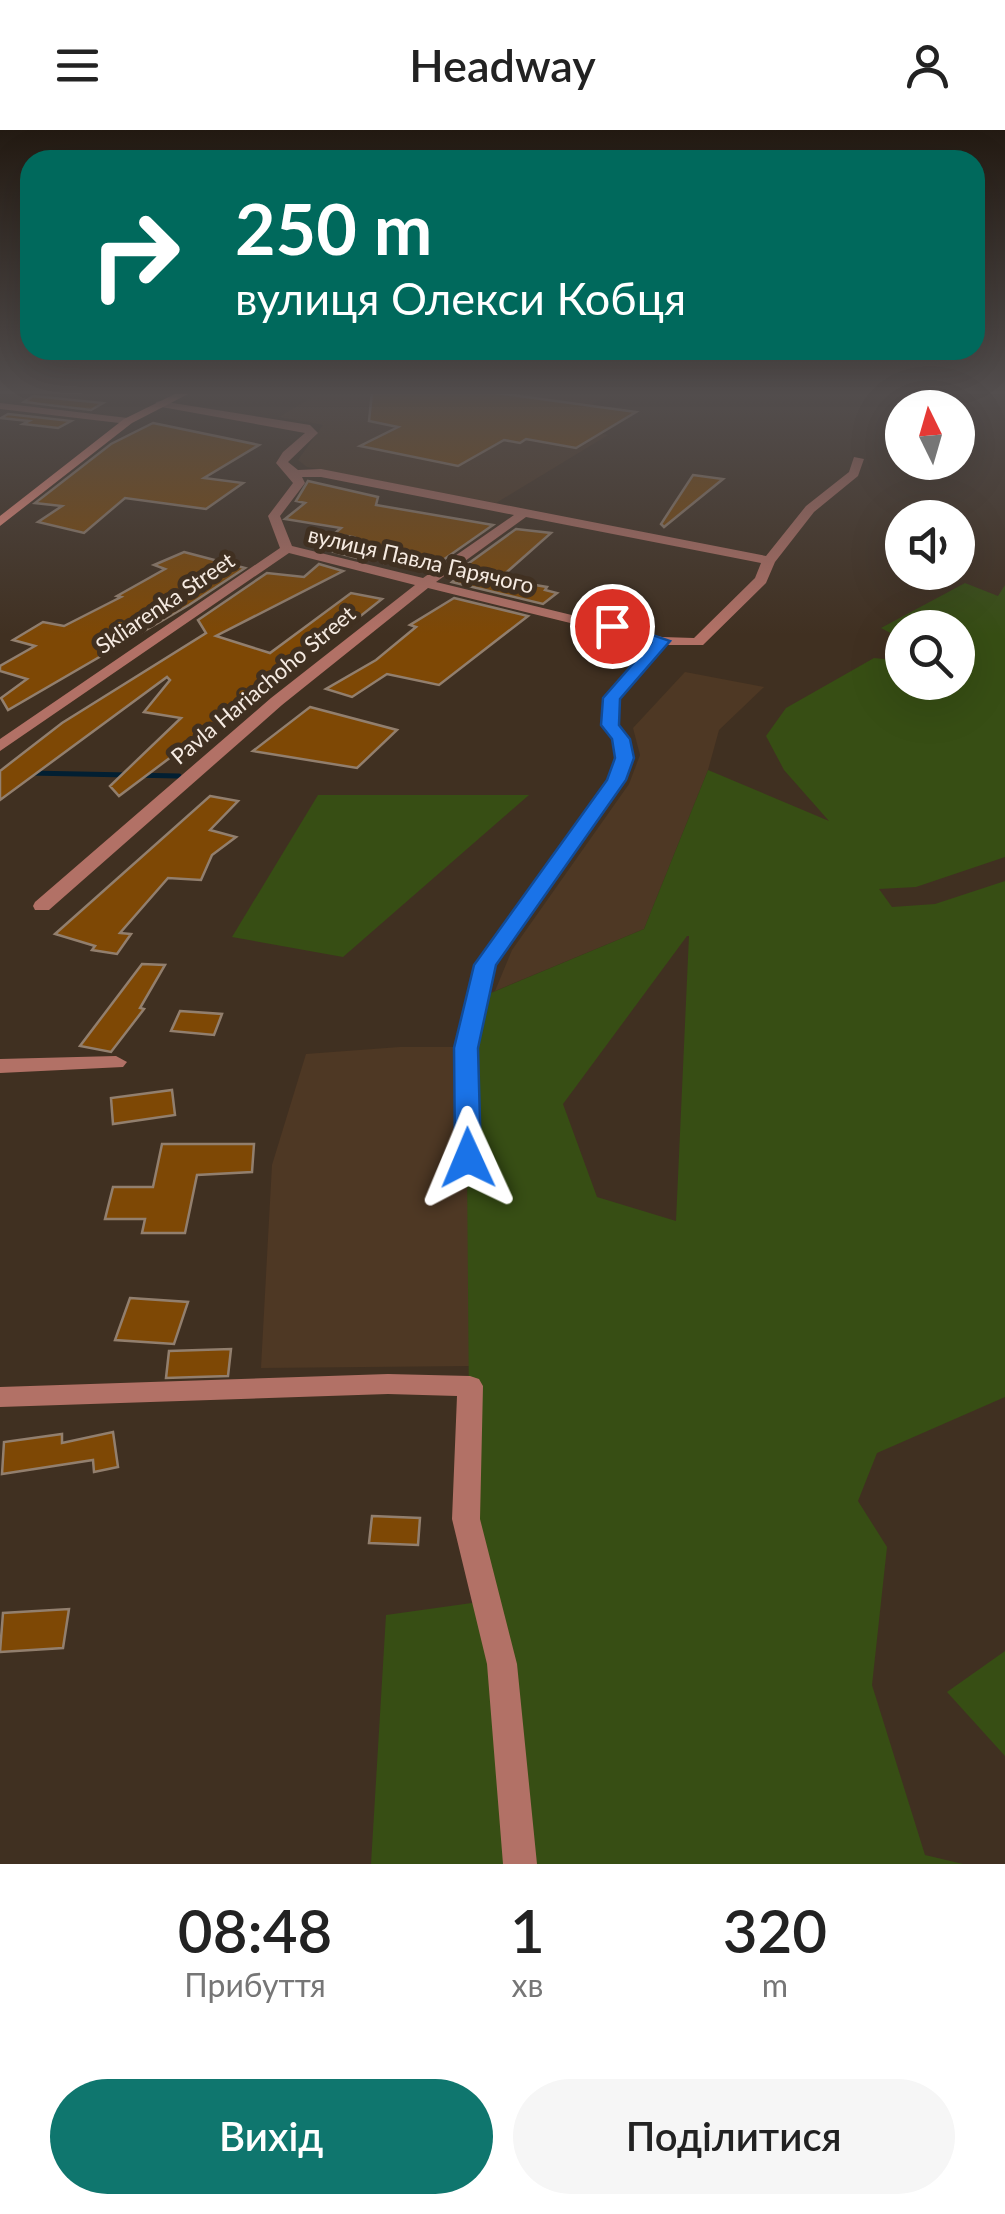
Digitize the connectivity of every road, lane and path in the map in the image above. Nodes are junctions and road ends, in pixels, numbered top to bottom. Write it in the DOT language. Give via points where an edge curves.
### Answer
graph roads {
  1 [pos="62,473"];
  2 [pos="309,473"];
  3 [pos="325,473"];
  4 [pos="853,473"];
  5 [pos="295,474"];
  6 [pos="524,514"];
  7 [pos="0,522"];
  8 [pos="287,548"];
  9 [pos="768,561"];
  10 [pos="423,581"];
  11 [pos="662,641"];
  12 [pos="0,746"];
  13 [pos="42,906"];
  14 [pos="116,1062"];
  15 [pos="0,1066"];
  16 [pos="468,1158"];
  17 [pos="0,1398"];
  18 [pos="520,1864"];
  1 -- 7 [label="street"];
  2 -- 5 [label="street"];
  3 -- 6 [label="street"];
  4 -- 9 [label="street" via="810,508"];
  5 -- 8 [label="street" via="299,483 274,516"];
  6 -- 9 [label="street"];
  6 -- 10 [label="street, Pavla Hariachoho Street"];
  8 -- 10 [label="street, вулиця Павла Гарячого"];
  8 -- 12 [label="street, Skliarenka Street"];
  9 -- 11 [label="street" via="761,580 698,642"];
  10 -- 11 [label="street, вулиця Павла Гарячого"];
  10 -- 13 [label="street, Pavla Hariachoho Street"];
  11 -- 16 [label="street" via="611,698 610,725 624,758 616,780 485,965 466,1048"];
  14 -- 15 [label="street"];
  17 -- 18 [label="street" via="470,1386 466,1519 502,1664"];
}
